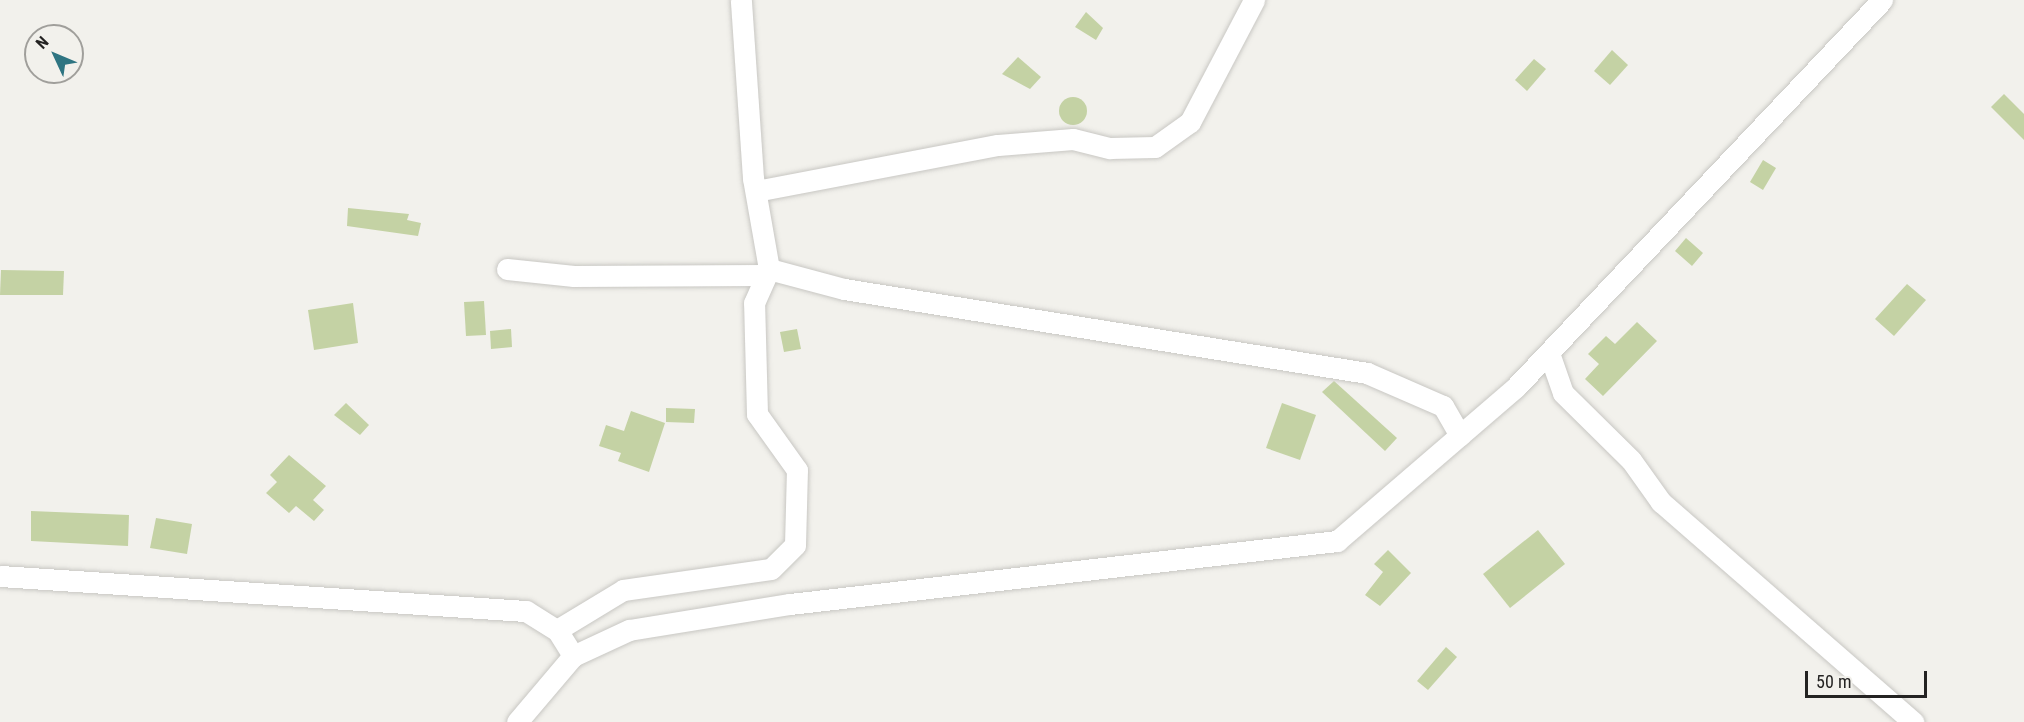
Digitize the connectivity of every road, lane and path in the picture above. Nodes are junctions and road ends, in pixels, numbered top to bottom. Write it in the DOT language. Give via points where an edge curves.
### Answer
graph roads {
  1 [pos="741,0"];
  2 [pos="1254,0"];
  3 [pos="1882,0"];
  4 [pos="756,191"];
  5 [pos="507,269"];
  6 [pos="766,272"];
  7 [pos="1549,353"];
  8 [pos="1460,436"];
  9 [pos="0,576"];
  10 [pos="557,630"];
  11 [pos="573,656"];
  12 [pos="517,722"];
  13 [pos="1913,722"];
  1 -- 4 [label="street"];
  2 -- 4 [label="street" via="1190,122 1155,147 1110,148 1072,139 998,145"];
  3 -- 7 [label="street"];
  4 -- 6 [label="street"];
  5 -- 6 [label="street" via="574,276"];
  6 -- 8 [label="street" via="844,289 1367,373 1443,406"];
  6 -- 10 [label="street" via="754,303 757,414 796,470 795,545 771,569 624,590"];
  7 -- 8 [label="street"];
  7 -- 13 [label="street" via="1563,393 1631,460 1661,502"];
  8 -- 11 [label="street" via="1328,545 790,604 630,630"];
  9 -- 10 [label="street" via="526,611"];
  10 -- 11 [label="street"];
  11 -- 12 [label="street"];
}
